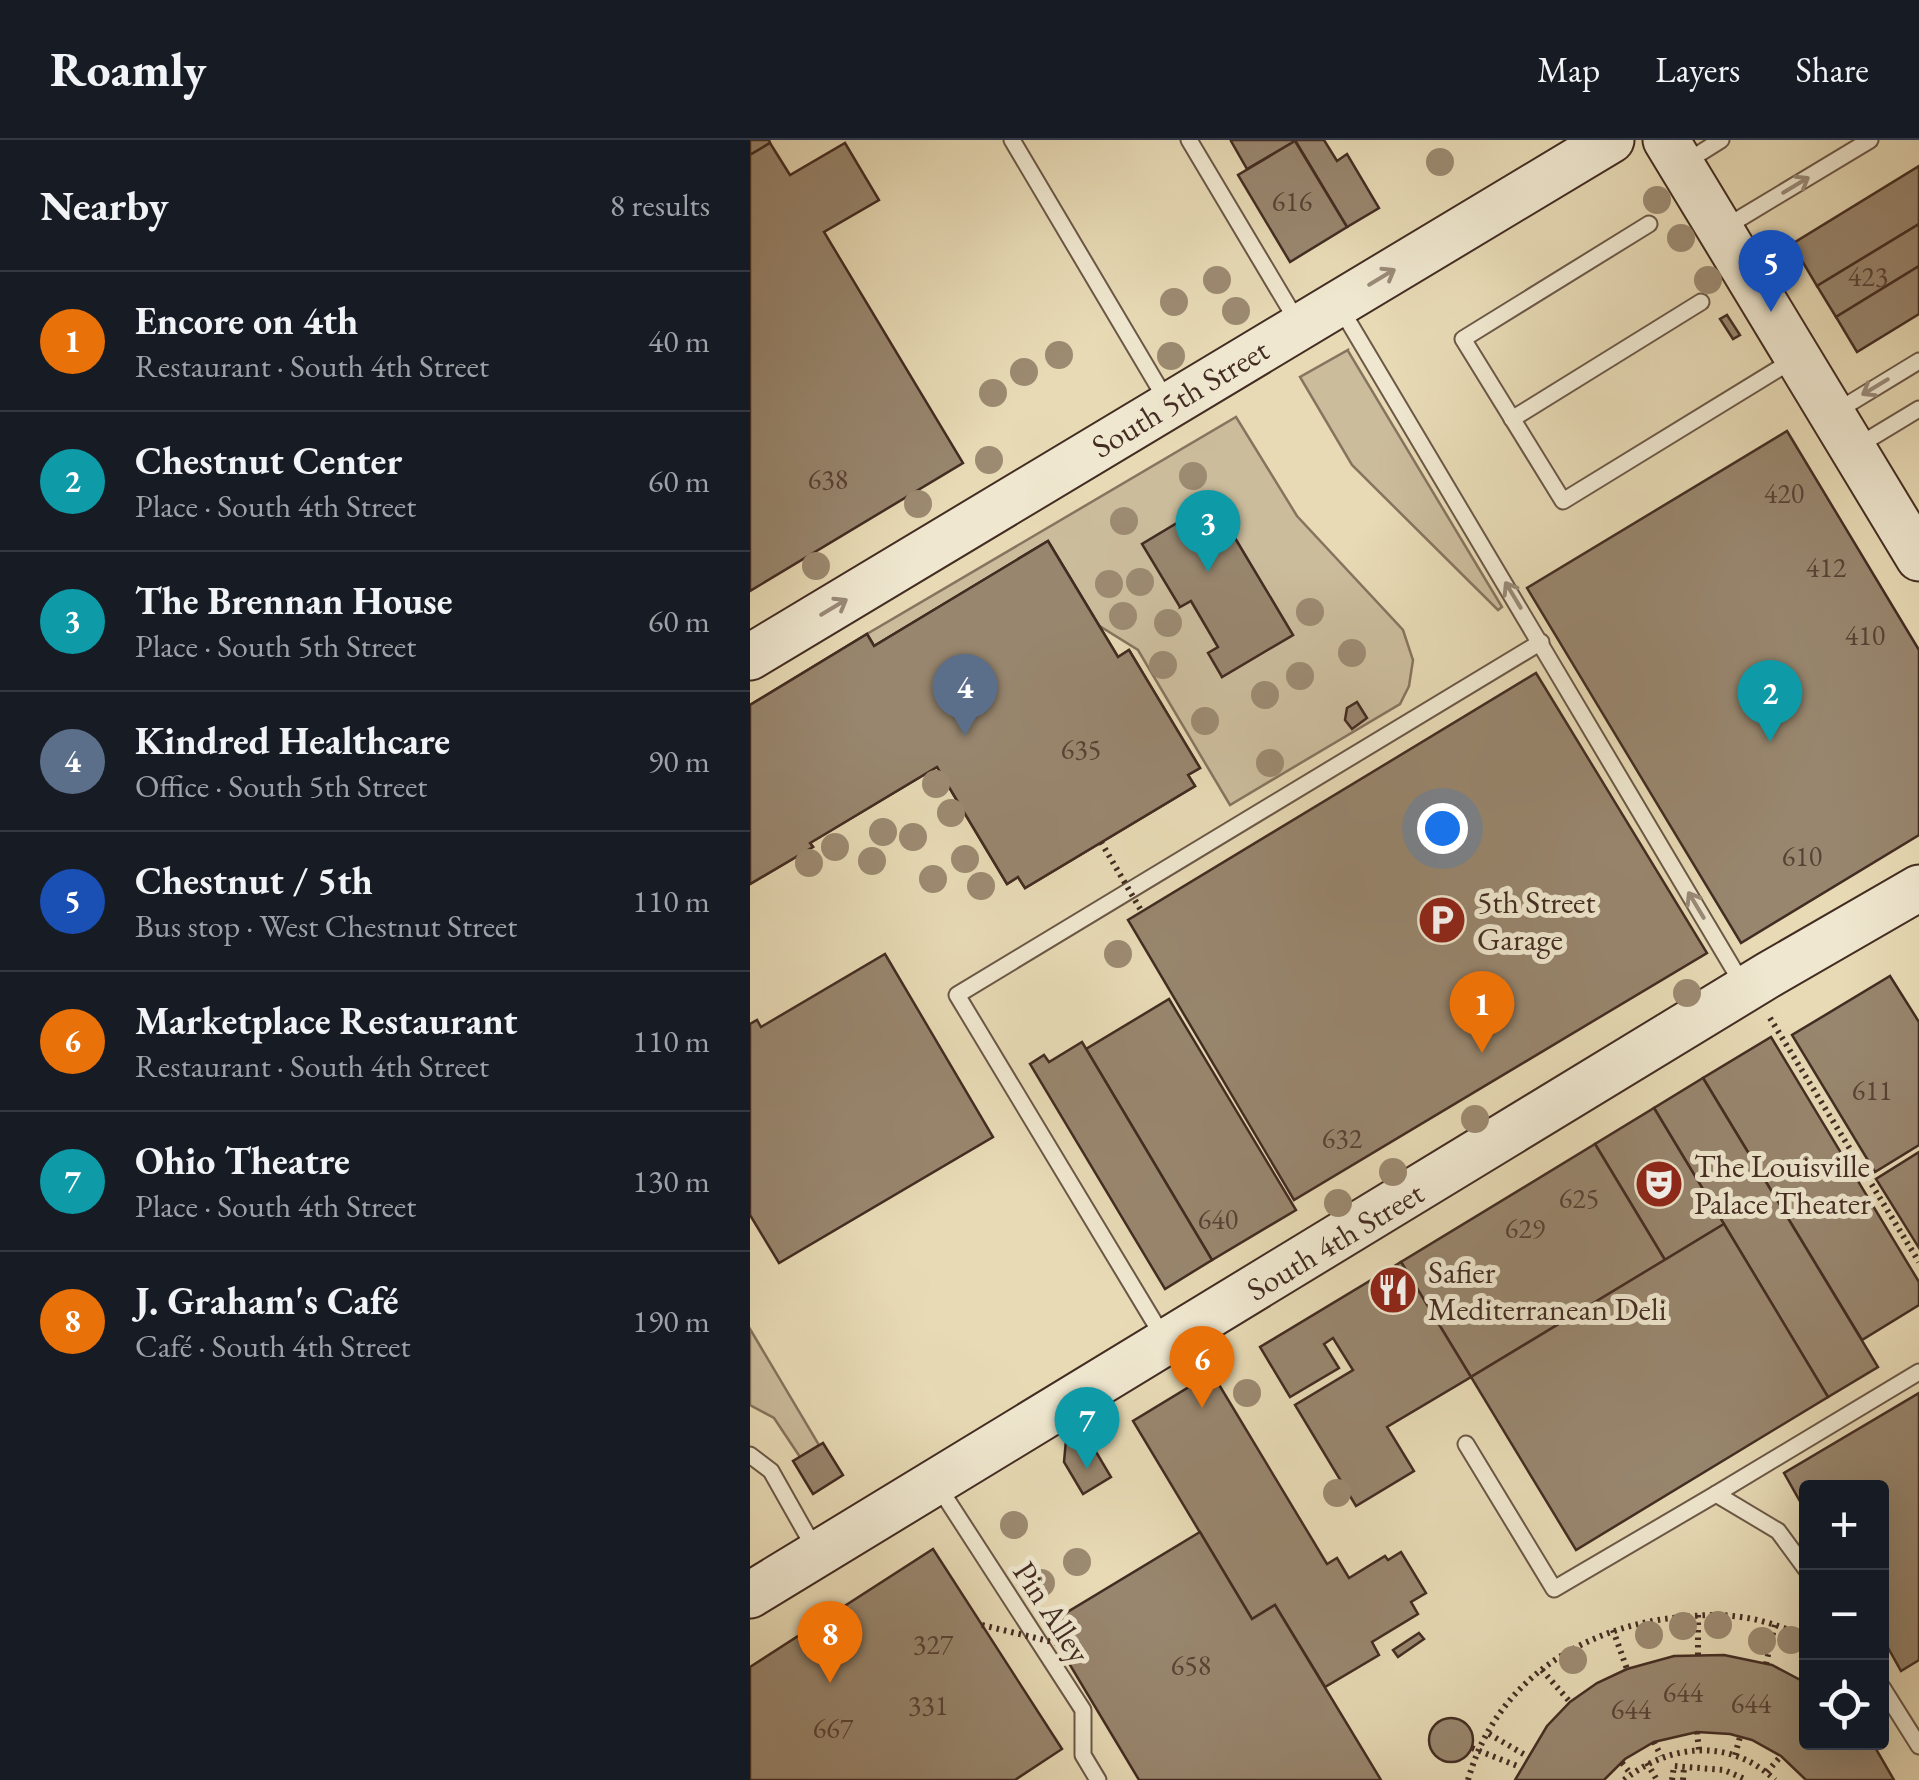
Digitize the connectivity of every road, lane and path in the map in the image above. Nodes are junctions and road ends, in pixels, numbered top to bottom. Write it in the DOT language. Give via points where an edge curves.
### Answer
graph roads {
  1 [pos="1012,140"];
  2 [pos="1188,140"];
  3 [pos="1611,140"];
  4 [pos="1721,140"];
  5 [pos="1870,140"];
  6 [pos="1674,152"];
  7 [pos="1649,224"];
  8 [pos="1721,230"];
  9 [pos="1701,302"];
  10 [pos="1338,304"];
  11 [pos="1300,327"];
  12 [pos="1798,357"];
  13 [pos="1919,361"];
  14 [pos="1169,405"];
  15 [pos="1919,409"];
  16 [pos="1512,419"];
  17 [pos="1842,432"];
  18 [pos="1914,538"];
  19 [pos="1541,642"];
  20 [pos="750,657"];
  21 [pos="1101,842"];
  22 [pos="1919,888"];
  23 [pos="1142,912"];
  24 [pos="1758,1003"];
  25 [pos="1919,1262"];
  26 [pos="1167,1343"];
  27 [pos="1919,1372"];
  28 [pos="1466,1444"];
  29 [pos="750,1455"];
  30 [pos="935,1481"];
  31 [pos="1716,1494"];
  32 [pos="818,1554"];
  33 [pos="1799,1560"];
  34 [pos="750,1595"];
  35 [pos="1698,1615"];
  36 [pos="1775,1624"];
  37 [pos="982,1626"];
  38 [pos="1613,1630"];
  39 [pos="1799,1634"];
  40 [pos="1057,1643"];
  41 [pos="1698,1656"];
  42 [pos="1766,1664"];
  43 [pos="1627,1668"];
  44 [pos="1542,1670"];
  45 [pos="1889,1698"];
  46 [pos="1570,1702"];
  47 [pos="1697,1732"];
  48 [pos="1489,1734"];
  49 [pos="1740,1736"];
  50 [pos="1654,1742"];
  51 [pos="1919,1746"];
  52 [pos="1476,1750"];
  53 [pos="1699,1750"];
  54 [pos="1736,1754"];
  55 [pos="1527,1756"];
  56 [pos="1661,1756"];
  57 [pos="1781,1756"];
  58 [pos="1622,1763"];
  59 [pos="1647,1763"];
  60 [pos="1520,1767"];
  61 [pos="1684,1767"];
  62 [pos="1767,1772"];
  63 [pos="1627,1777"];
  64 [pos="1098,1780"];
  65 [pos="1468,1780"];
  66 [pos="1657,1780"];
  67 [pos="1672,1780"];
  68 [pos="1683,1780"];
  69 [pos="1747,1780"];
  70 [pos="1776,1780"];
  1 -- 14 [label="lane"];
  2 -- 11 [label="lane"];
  10 -- 3 [label="street, South 5th Street, one-way"];
  4 -- 6 [label="lane"];
  8 -- 5 [label="lane, one-way"];
  6 -- 8 [label="street"];
  7 -- 16 [label="lane" via="1462,339"];
  8 -- 12 [label="street"];
  9 -- 16 [label="lane"];
  10 -- 11 [label="street, South 5th Street"];
  19 -- 10 [label="lane, one-way"];
  11 -- 14 [label="street, South 5th Street"];
  12 -- 16 [label="lane" via="1563,502"];
  12 -- 17 [label="street"];
  13 -- 17 [label="lane, one-way"];
  20 -- 14 [label="street, South 5th Street, one-way"];
  15 -- 17 [label="lane"];
  17 -- 18 [label="street"];
  24 -- 19 [label="lane, one-way"];
  19 -- 26 [label="lane" via="958,996"];
  21 -- 23 [label="path, bridge"];
  22 -- 24 [label="street, South 4th Street"];
  24 -- 25 [label="path"];
  24 -- 26 [label="street, South 4th Street"];
  26 -- 30 [label="street, South 4th Street"];
  27 -- 31 [label="lane"];
  28 -- 31 [label="lane" via="1554,1588"];
  29 -- 32 [label="lane" via="771,1471"];
  30 -- 32 [label="street, South 4th Street"];
  30 -- 64 [label="lane, Pin Alley" via="1083,1710 1083,1755"];
  31 -- 33 [label="lane" via="1778,1531"];
  32 -- 34 [label="street, South 4th Street"];
  35 -- 36 [label="path"];
  35 -- 38 [label="path"];
  35 -- 41 [label="path"];
  36 -- 39 [label="path"];
  36 -- 42 [label="path"];
  37 -- 40 [label="path, bridge"];
  38 -- 43 [label="path"];
  38 -- 44 [label="path"];
  44 -- 46 [label="path"];
  44 -- 48 [label="path"];
  45 -- 51 [label="lane"];
  47 -- 53 [label="path"];
  48 -- 52 [label="path"];
  48 -- 55 [label="path"];
  49 -- 54 [label="path"];
  50 -- 56 [label="path"];
  52 -- 60 [label="path"];
  52 -- 65 [label="path"];
  53 -- 54 [label="path"];
  53 -- 56 [label="path"];
  54 -- 62 [label="path"];
  56 -- 59 [label="path"];
  57 -- 62 [label="path"];
  58 -- 63 [label="path"];
  59 -- 63 [label="path"];
  59 -- 66 [label="path"];
  61 -- 67 [label="path" via="1674,1766"];
  61 -- 68 [label="path"];
  61 -- 69 [label="path" via="1724,1770"];
  62 -- 70 [label="path"];
}
